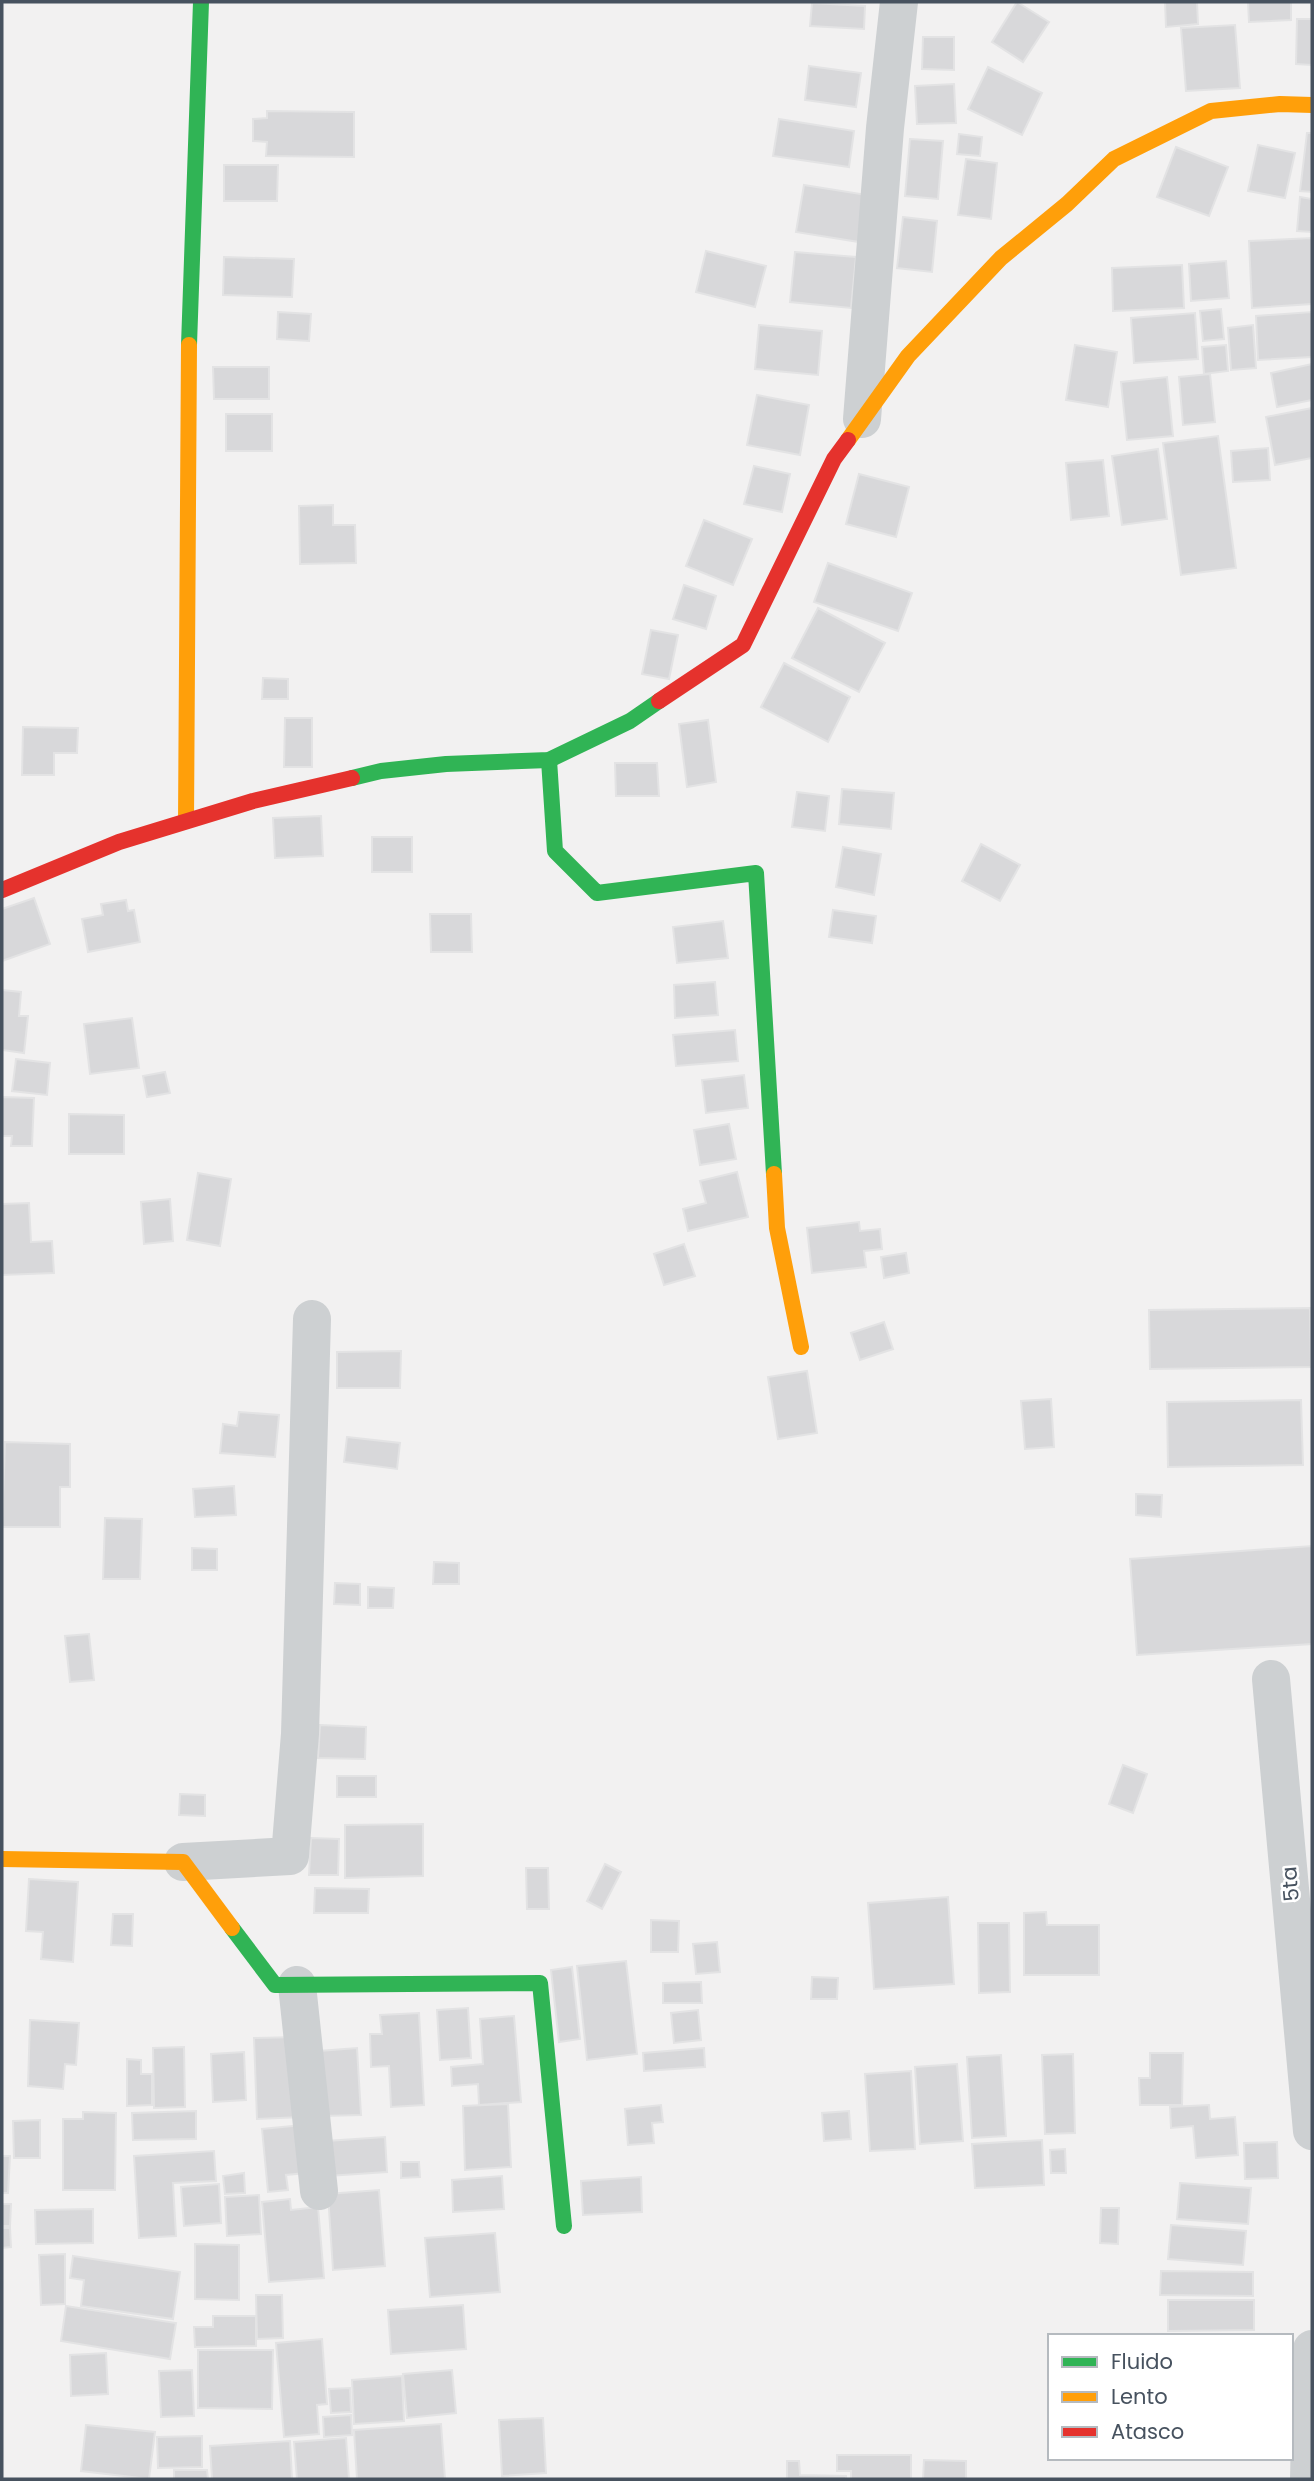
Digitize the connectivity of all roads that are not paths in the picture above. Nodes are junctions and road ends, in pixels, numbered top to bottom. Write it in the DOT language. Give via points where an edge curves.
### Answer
graph roads {
  1 [pos="201,2"];
  2 [pos="899,2"];
  3 [pos="1312,106"];
  4 [pos="862,419"];
  5 [pos="550,760"];
  6 [pos="187,821"];
  7 [pos="2,890"];
  8 [pos="312,1319"];
  9 [pos="801,1348"];
  10 [pos="1271,1679"];
  11 [pos="2,1859"];
  12 [pos="183,1862"];
  13 [pos="297,1985"];
  14 [pos="1312,2131"];
  15 [pos="319,2191"];
  16 [pos="564,2226"];
  17 [pos="1312,2349"];
  18 [pos="1309,2479"];
  1 -- 6 [label="street" via="187,415"];
  2 -- 4 [label="street"];
  3 -- 4 [label="street" via="1280,104 1211,111 1114,159 1001,258 908,356"];
  4 -- 5 [label="street" via="834,459 743,645 630,721"];
  5 -- 6 [label="street" via="381,771"];
  5 -- 9 [label="street" via="555,851 597,894 756,873 777,1228"];
  6 -- 7 [label="street" via="119,842"];
  8 -- 12 [label="street" via="300,1734 290,1856"];
  10 -- 14 [label="street, 5ta"];
  11 -- 12 [label="street"];
  12 -- 13 [label="street" via="275,1985"];
  13 -- 15 [label="street"];
  13 -- 16 [label="street" via="540,1983"];
  17 -- 18 [label="street"];
}
